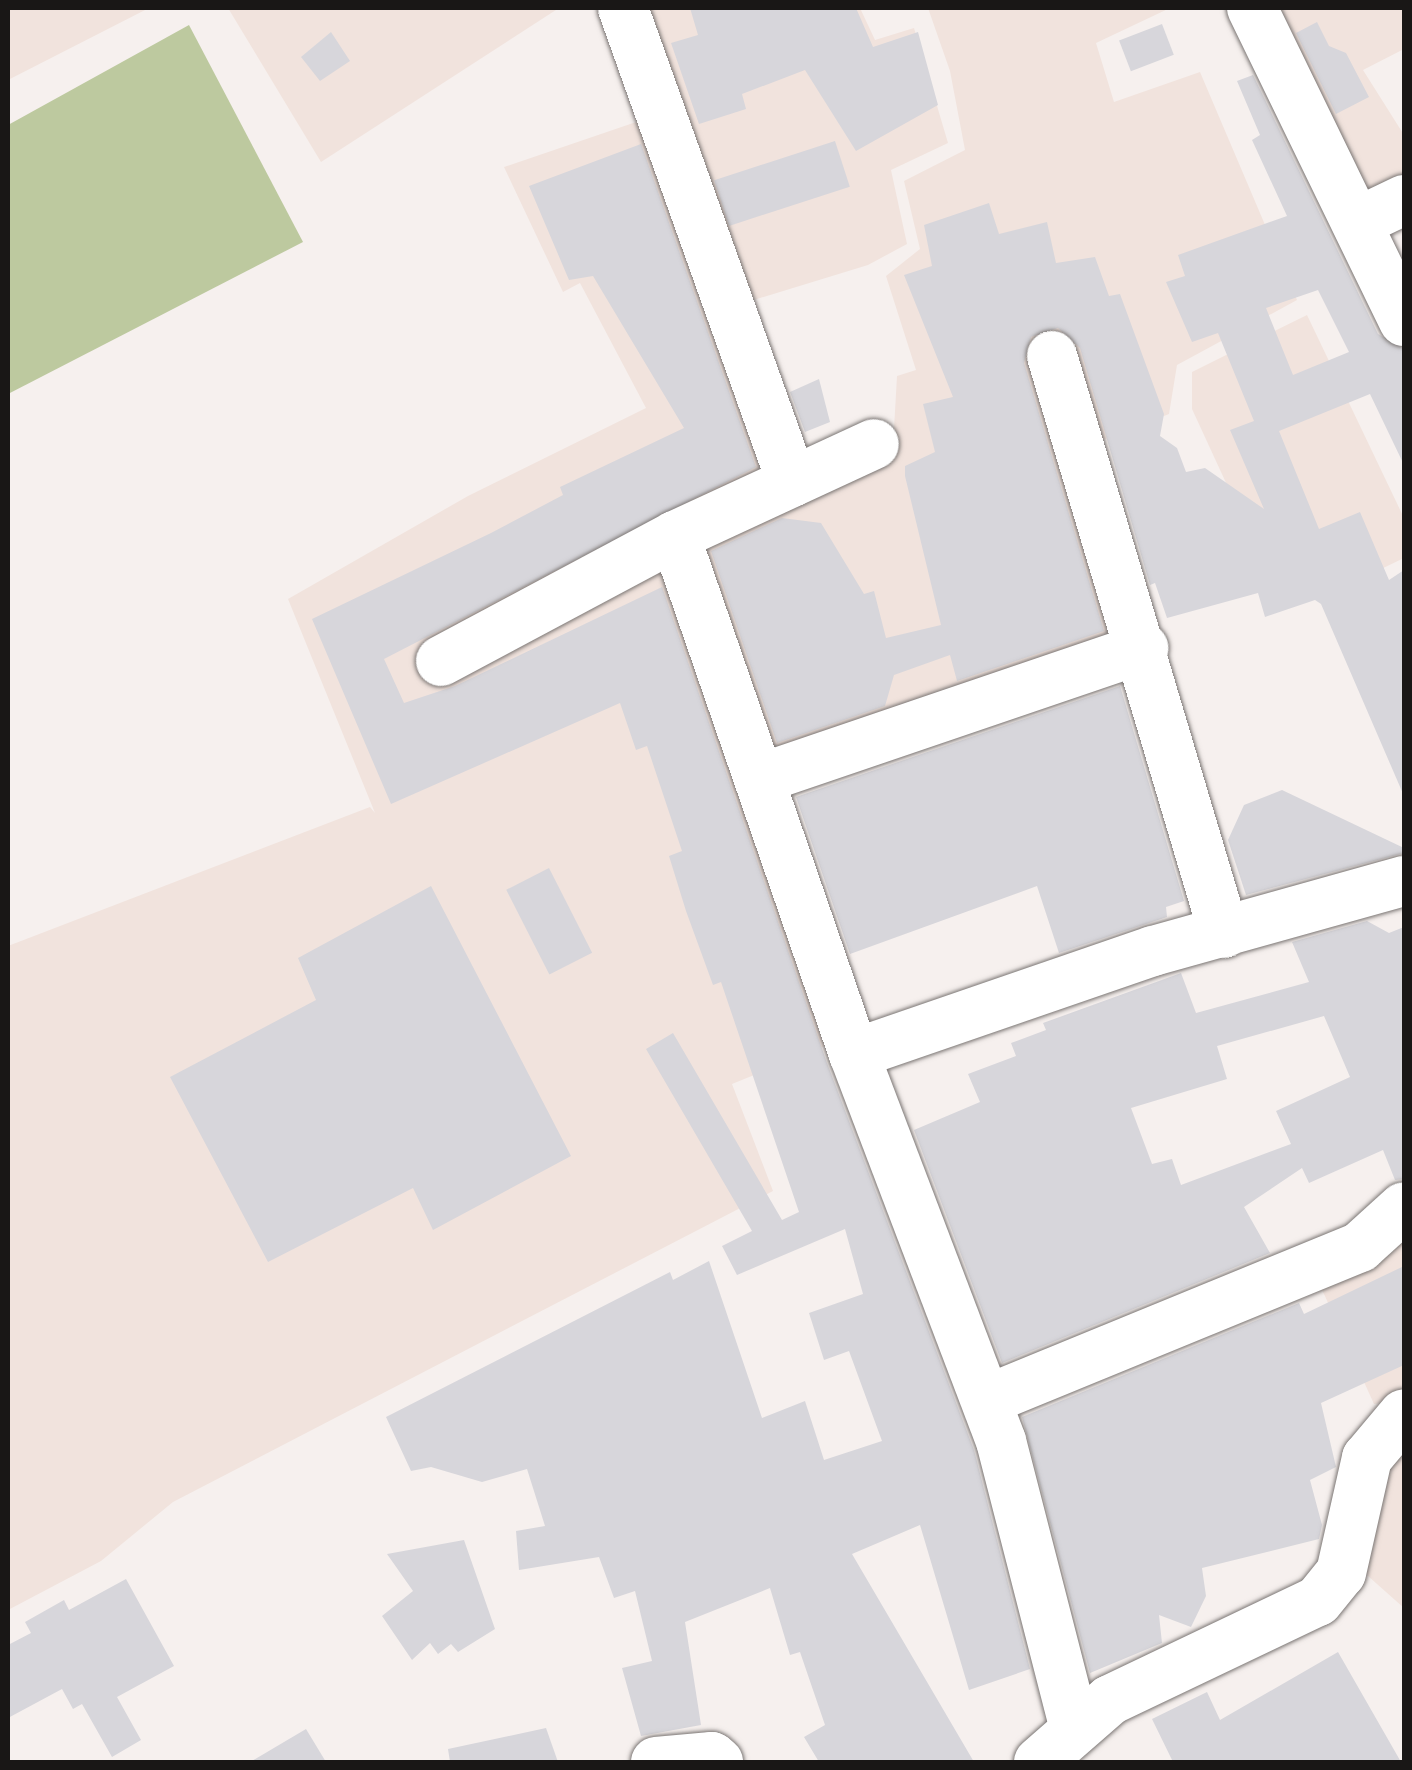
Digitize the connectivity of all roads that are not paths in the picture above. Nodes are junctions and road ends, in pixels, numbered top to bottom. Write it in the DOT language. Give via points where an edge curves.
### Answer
graph roads {
  1 [pos="622,8"];
  2 [pos="1252,8"];
  3 [pos="1404,200"];
  4 [pos="1358,222"];
  5 [pos="1404,321"];
  6 [pos="1052,356"];
  7 [pos="874,444"];
  8 [pos="792,482"];
  9 [pos="676,536"];
  10 [pos="1142,648"];
  11 [pos="441,661"];
  12 [pos="762,778"];
  13 [pos="1404,881"];
  14 [pos="1224,933"];
  15 [pos="854,1054"];
  16 [pos="1404,1207"];
  17 [pos="986,1400"];
  18 [pos="1404,1414"];
  19 [pos="1074,1726"];
  20 [pos="656,1762"];
  21 [pos="718,1762"];
  22 [pos="1038,1762"];
  1 -- 8 [label="street"];
  2 -- 4 [label="street"];
  3 -- 4 [label="street"];
  4 -- 5 [label="street"];
  6 -- 10 [label="street"];
  7 -- 8 [label="street"];
  8 -- 9 [label="street"];
  9 -- 11 [label="street"];
  9 -- 12 [label="street"];
  10 -- 12 [label="street"];
  10 -- 14 [label="street"];
  12 -- 15 [label="street"];
  13 -- 14 [label="street"];
  14 -- 15 [label="street"];
  15 -- 17 [label="street"];
  16 -- 17 [label="street" via="1360,1247"];
  17 -- 19 [label="street"];
  18 -- 19 [label="street" via="1367,1458 1340,1573 1318,1601 1110,1700"];
  19 -- 22 [label="street"];
  20 -- 21 [label="street"];
}
